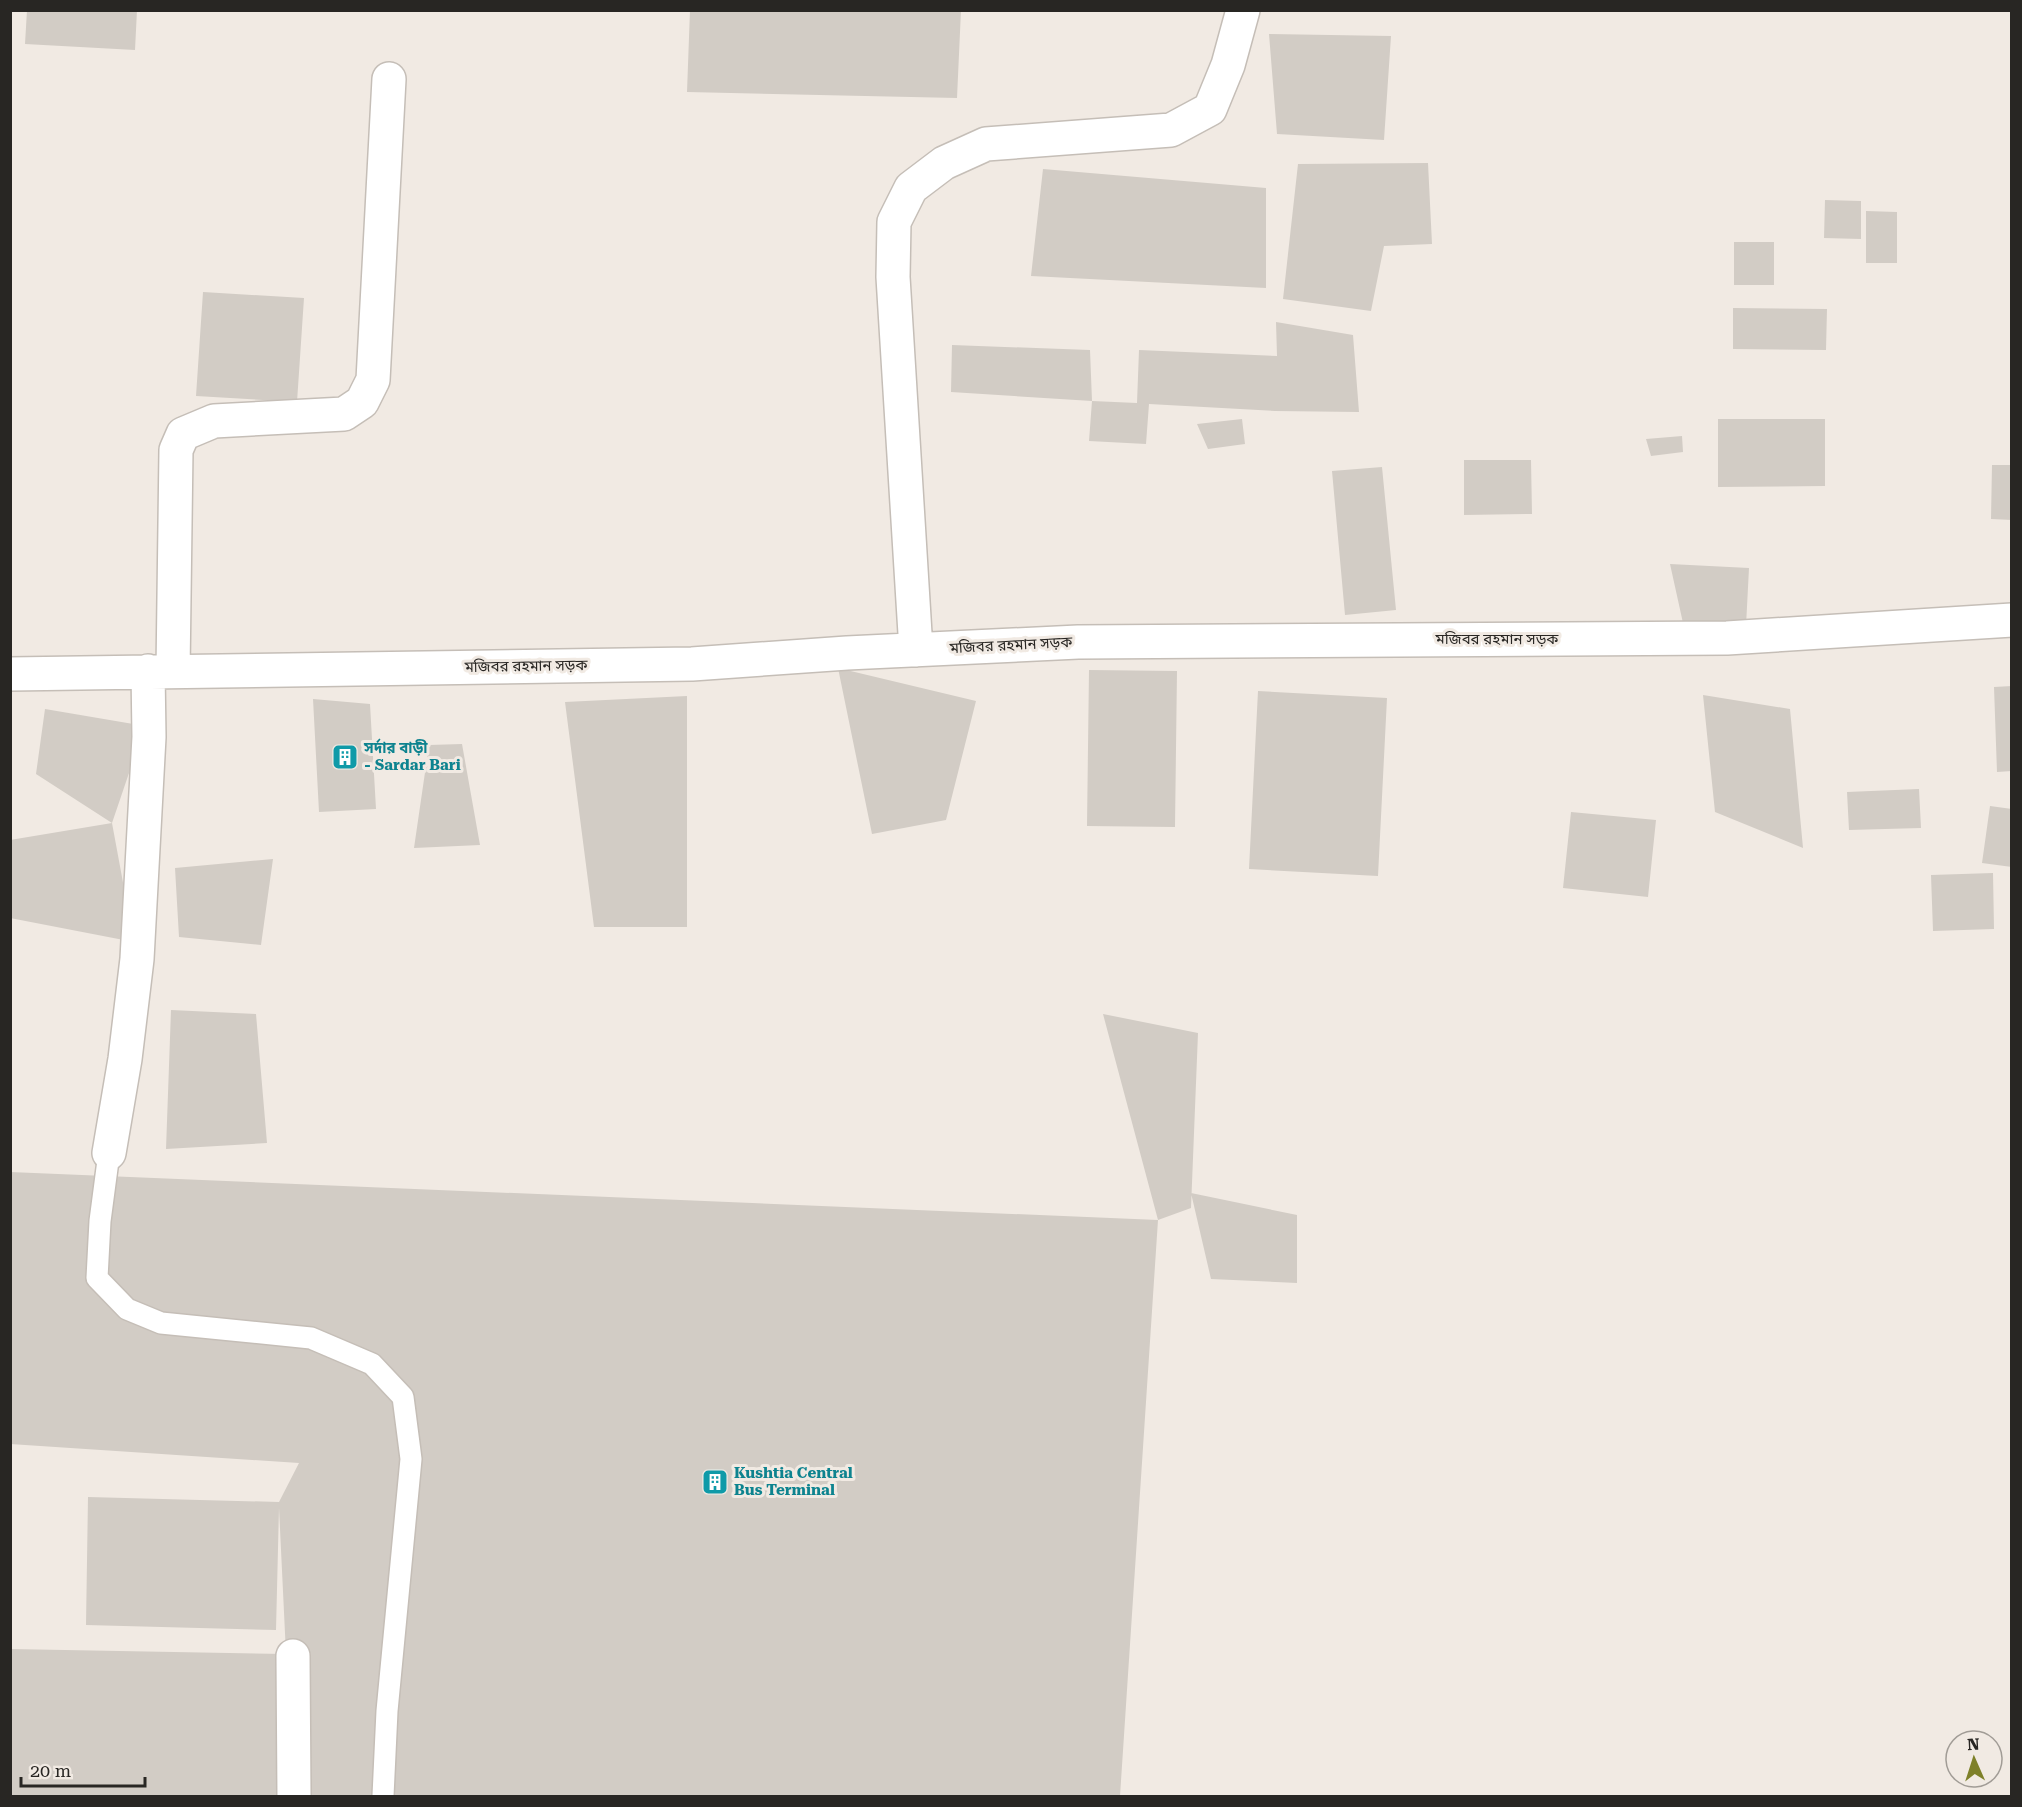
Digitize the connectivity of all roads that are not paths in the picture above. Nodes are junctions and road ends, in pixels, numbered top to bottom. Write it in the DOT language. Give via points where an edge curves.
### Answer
graph roads {
  1 [pos="1243,10"];
  2 [pos="389,79"];
  3 [pos="2012,620"];
  4 [pos="916,650"];
  5 [pos="160,671"];
  6 [pos="10,674"];
  7 [pos="109,1153"];
  8 [pos="293,1656"];
  9 [pos="294,1797"];
  10 [pos="383,1797"];
  1 -- 4 [label="street" via="1228,65 1210,109 1171,130 987,144 944,163 911,188 894,222 894,278"];
  2 -- 5 [label="street" via="373,380 362,402 344,414 213,421 183,434 176,450"];
  3 -- 4 [label="street, মজিবর রহমান সড়ক" via="1727,638 1078,642"];
  4 -- 5 [label="street, মজিবর রহমান সড়ক" via="692,664"];
  5 -- 6 [label="street, মজিবর রহমান সড়ক"];
  5 -- 7 [label="street" via="148,737 137,959"];
  7 -- 10 [label="lane" via="97,1278 127,1309 161,1323 311,1338 372,1364 403,1397 411,1459 387,1711"];
  8 -- 9 [label="street"];
}
